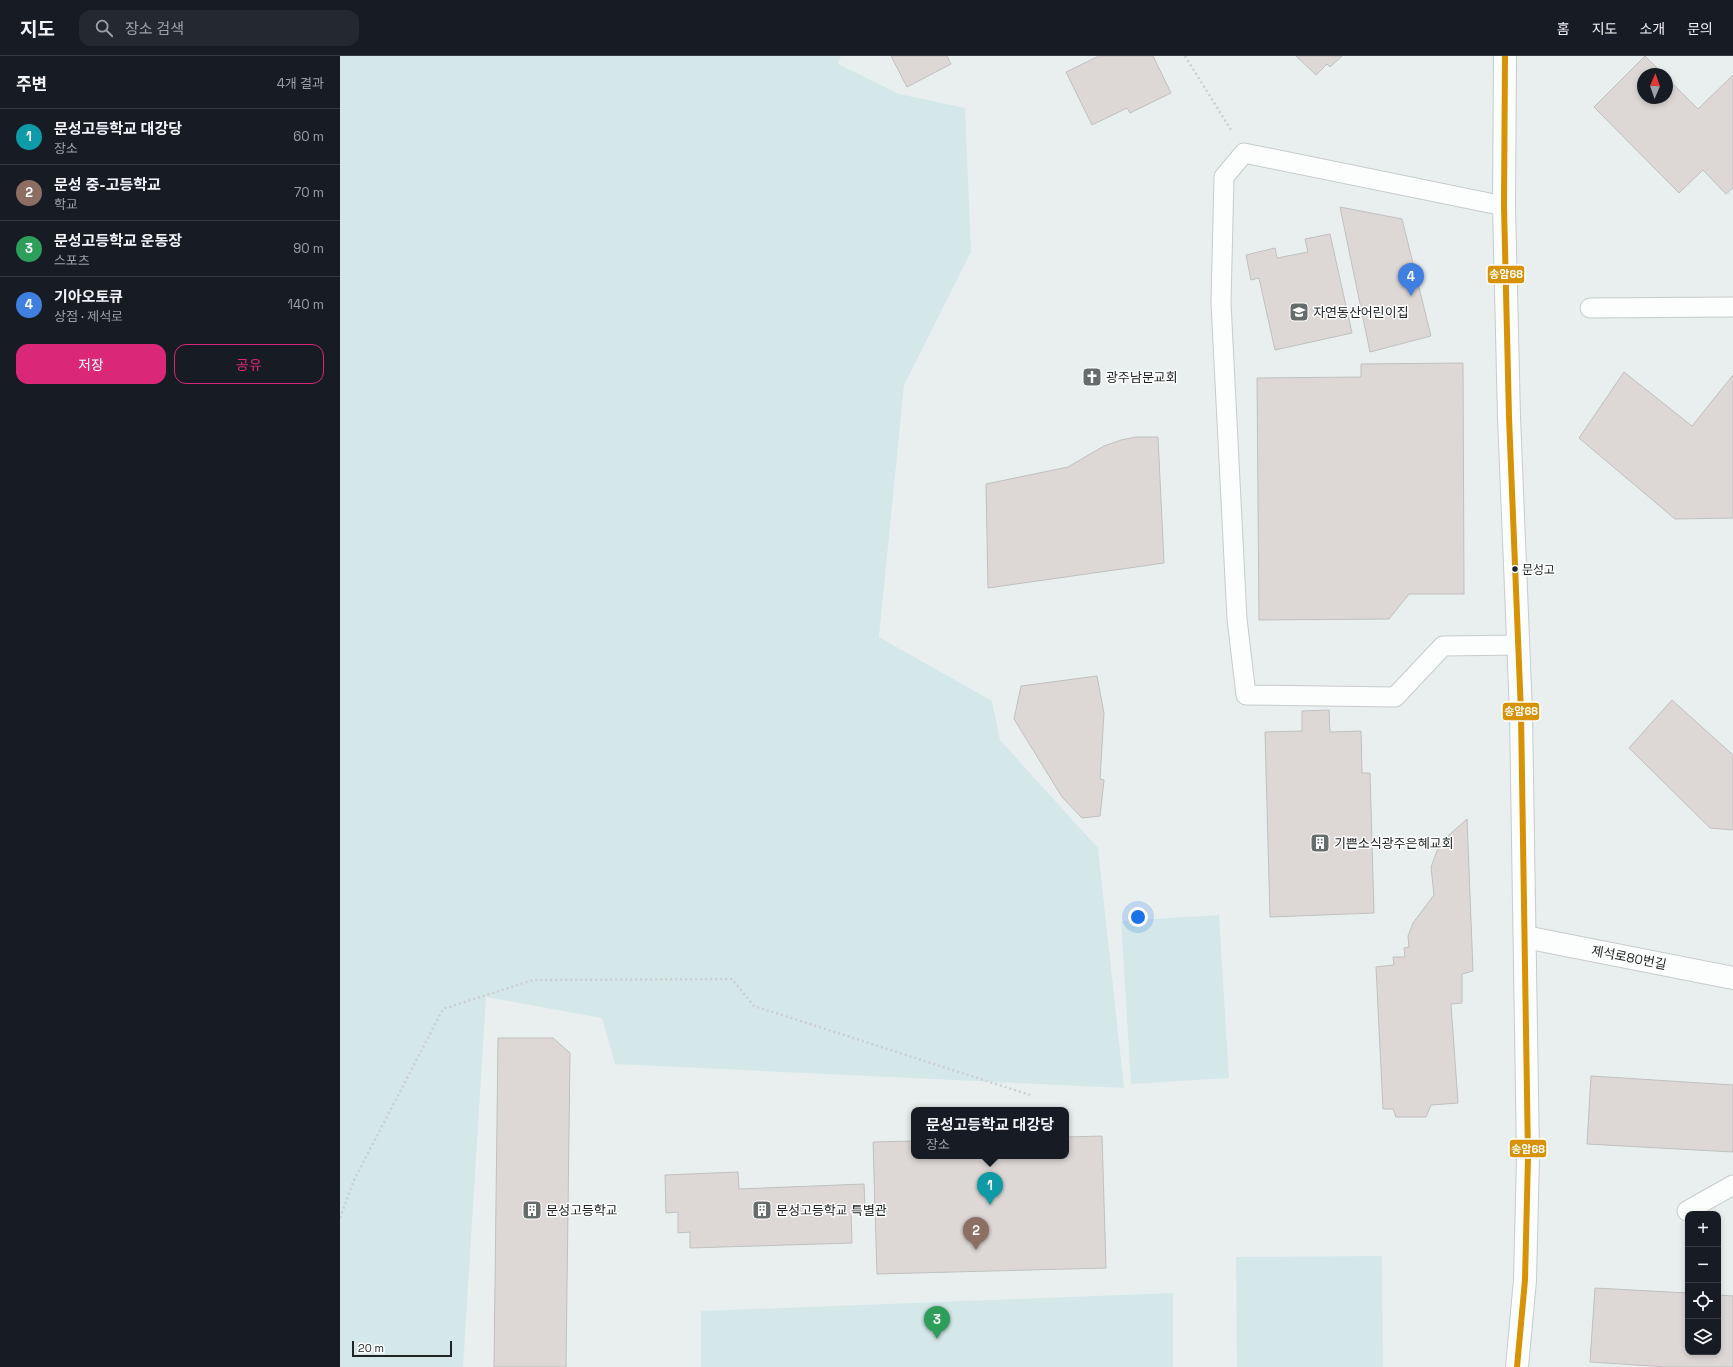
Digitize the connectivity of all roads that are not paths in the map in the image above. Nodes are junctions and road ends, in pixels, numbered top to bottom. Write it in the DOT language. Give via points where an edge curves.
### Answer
graph roads {
  1 [pos="1505,56"];
  2 [pos="1504,206"];
  3 [pos="1733,307"];
  4 [pos="1590,308"];
  5 [pos="1519,646"];
  6 [pos="1525,937"];
  7 [pos="1733,978"];
  8 [pos="1733,1185"];
  9 [pos="1687,1211"];
  10 [pos="1517,1367"];
  1 -- 2 [label="street"];
  2 -- 5 [label="street" via="1509,417"];
  2 -- 5 [label="lane" via="1244,153 1224,177 1221,303 1237,619 1246,695 1395,697 1443,646"];
  3 -- 4 [label="lane"];
  5 -- 6 [label="street"];
  6 -- 7 [label="street, 제석로80번길"];
  6 -- 10 [label="street" via="1528,1165 1525,1280"];
  8 -- 9 [label="lane"];
}
